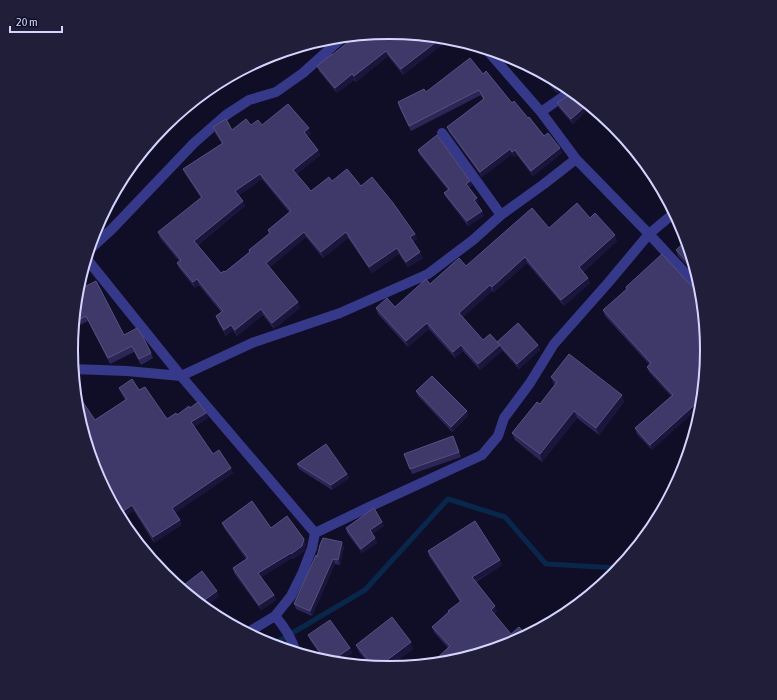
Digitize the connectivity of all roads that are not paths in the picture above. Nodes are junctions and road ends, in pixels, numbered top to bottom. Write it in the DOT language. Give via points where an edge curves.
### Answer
graph roads {
  1 [pos="335,44"];
  2 [pos="494,58"];
  3 [pos="566,95"];
  4 [pos="541,112"];
  5 [pos="442,133"];
  6 [pos="576,159"];
  7 [pos="501,215"];
  8 [pos="669,217"];
  9 [pos="649,234"];
  10 [pos="96,244"];
  11 [pos="90,263"];
  12 [pos="692,280"];
  13 [pos="78,369"];
  14 [pos="181,376"];
  15 [pos="315,533"];
  16 [pos="278,619"];
  17 [pos="253,630"];
  18 [pos="294,645"];
  1 -- 10 [label="street" via="303,73 276,92 249,100 226,115 194,143"];
  2 -- 4 [label="street"];
  3 -- 4 [label="street"];
  4 -- 6 [label="street"];
  5 -- 7 [label="street"];
  6 -- 7 [label="street"];
  6 -- 9 [label="street"];
  7 -- 14 [label="street" via="428,274 340,313 252,343"];
  8 -- 9 [label="street"];
  9 -- 12 [label="street"];
  9 -- 15 [label="street" via="554,344 530,384 504,418 498,436 482,455"];
  11 -- 14 [label="street"];
  13 -- 14 [label="street"];
  14 -- 15 [label="street"];
  15 -- 16 [label="street" via="302,574"];
  16 -- 17 [label="street"];
  16 -- 18 [label="street"];
}
